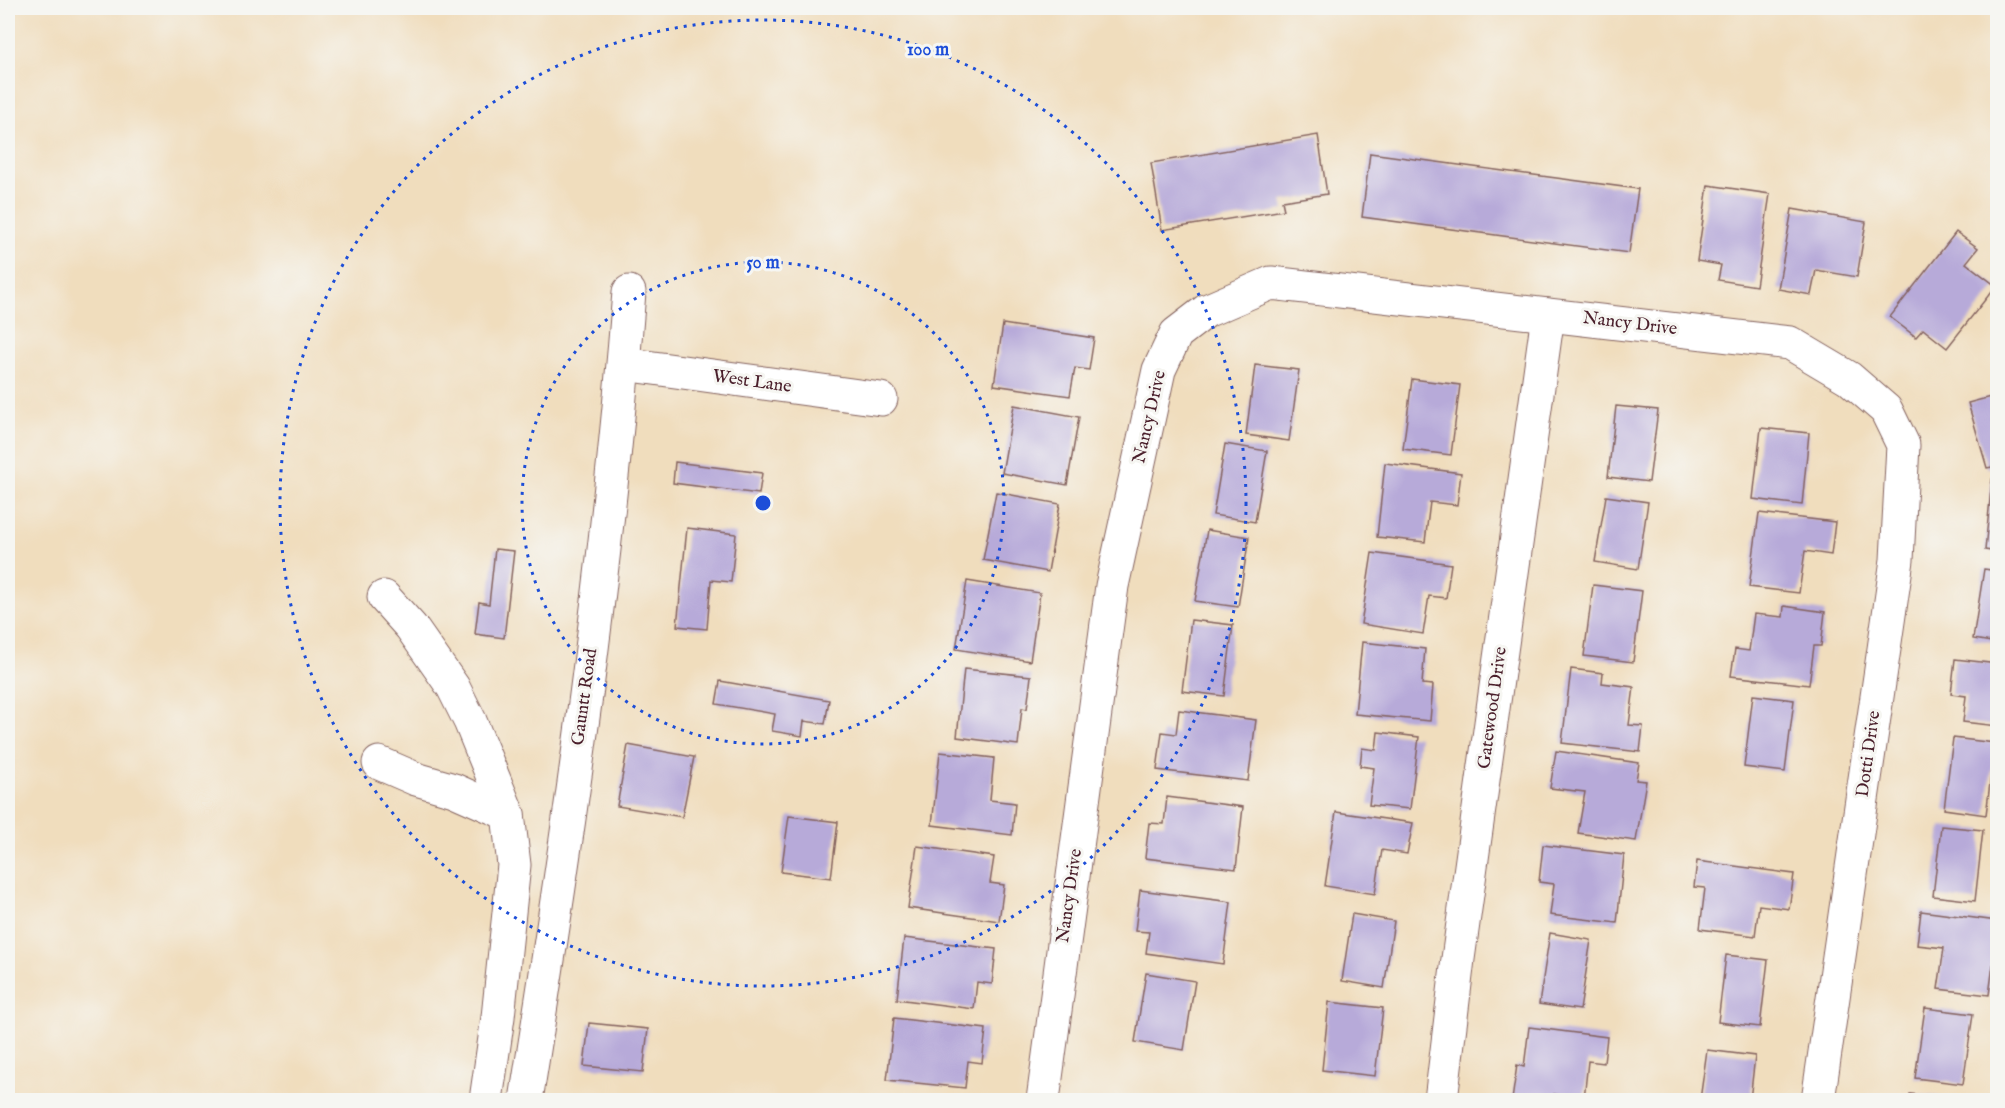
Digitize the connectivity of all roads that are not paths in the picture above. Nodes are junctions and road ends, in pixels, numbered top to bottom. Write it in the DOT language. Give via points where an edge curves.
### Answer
graph roads {
  1 [pos="629,292"];
  2 [pos="1548,315"];
  3 [pos="624,364"];
  4 [pos="881,399"];
  5 [pos="1886,410"];
  6 [pos="384,597"];
  7 [pos="379,763"];
  8 [pos="508,813"];
  9 [pos="486,1101"];
  10 [pos="526,1101"];
  11 [pos="1043,1101"];
  12 [pos="1442,1101"];
  13 [pos="1818,1101"];
  1 -- 3 [label="street, Gauntt Road"];
  2 -- 5 [label="street, Nancy Drive" via="1790,343 1849,378"];
  2 -- 11 [label="street, Nancy Drive" via="1271,283 1206,311 1176,334 1159,370 1112,586"];
  2 -- 12 [label="street, Gatewood Drive" via="1461,935"];
  3 -- 4 [label="street, West Lane"];
  3 -- 10 [label="street, Gauntt Road" via="604,555"];
  5 -- 13 [label="street, Dotti Drive" via="1903,445 1897,560"];
  6 -- 8 [label="street" via="411,627 453,687"];
  7 -- 8 [label="street"];
  8 -- 9 [label="street" via="514,864"];
}
